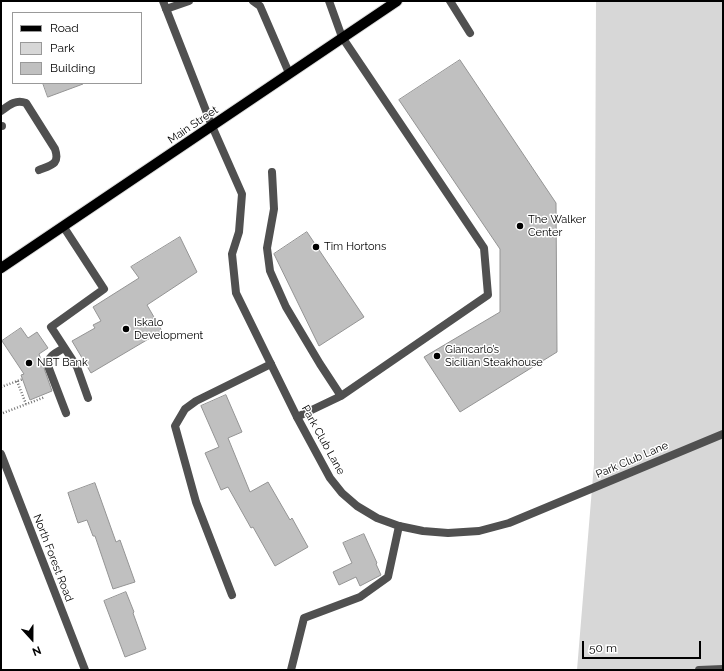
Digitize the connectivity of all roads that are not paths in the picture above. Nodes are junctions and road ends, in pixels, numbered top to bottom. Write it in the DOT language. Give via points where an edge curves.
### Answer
graph roads {
  1 [pos="189,1"];
  2 [pos="253,1"];
  3 [pos="329,1"];
  4 [pos="397,1"];
  5 [pos="450,1"];
  6 [pos="165,5"];
  7 [pos="470,33"];
  8 [pos="342,38"];
  9 [pos="289,73"];
  10 [pos="1,111"];
  11 [pos="212,126"];
  12 [pos="39,170"];
  13 [pos="272,172"];
  14 [pos="63,226"];
  15 [pos="1,268"];
  16 [pos="64,348"];
  17 [pos="271,364"];
  18 [pos="341,396"];
  19 [pos="88,398"];
  20 [pos="66,413"];
  21 [pos="297,417"];
  22 [pos="723,434"];
  23 [pos="1,454"];
  24 [pos="399,526"];
  25 [pos="232,594"];
  26 [pos="723,669"];
  27 [pos="85,670"];
  28 [pos="291,670"];
  29 [pos="699,670"];
  1 -- 6 [label="street"];
  2 -- 9 [label="street" via="260,6"];
  3 -- 8 [label="street"];
  4 -- 8 [label="main road, Main Street"];
  5 -- 7 [label="street"];
  6 -- 11 [label="street, Park Club Lane"];
  8 -- 9 [label="main road, Main Street"];
  8 -- 18 [label="street" via="484,248 488,295"];
  9 -- 11 [label="main road, Main Street"];
  10 -- 12 [label="street" via="14,102 26,103 57,156 56,161"];
  11 -- 14 [label="main road, Main Street"];
  11 -- 17 [label="street, Park Club Lane" via="242,194 239,232 232,254 236,293"];
  13 -- 18 [label="street" via="274,209 266,248 270,271 286,307"];
  14 -- 15 [label="main road, Main Street"];
  14 -- 16 [label="street" via="104,289 51,327"];
  16 -- 19 [label="street" via="77,367"];
  16 -- 20 [label="street" via="47,361"];
  17 -- 21 [label="street, Park Club Lane"];
  17 -- 25 [label="street" via="196,401 185,409 176,426 196,502"];
  18 -- 21 [label="street"];
  21 -- 24 [label="street, Park Club Lane" via="330,478 342,493 377,518"];
  22 -- 24 [label="street, Park Club Lane" via="509,524 478,531 448,533"];
  23 -- 27 [label="street, North Forest Road"];
  24 -- 28 [label="street" via="388,577 360,597 304,618"];
  26 -- 29 [label="street"];
}
